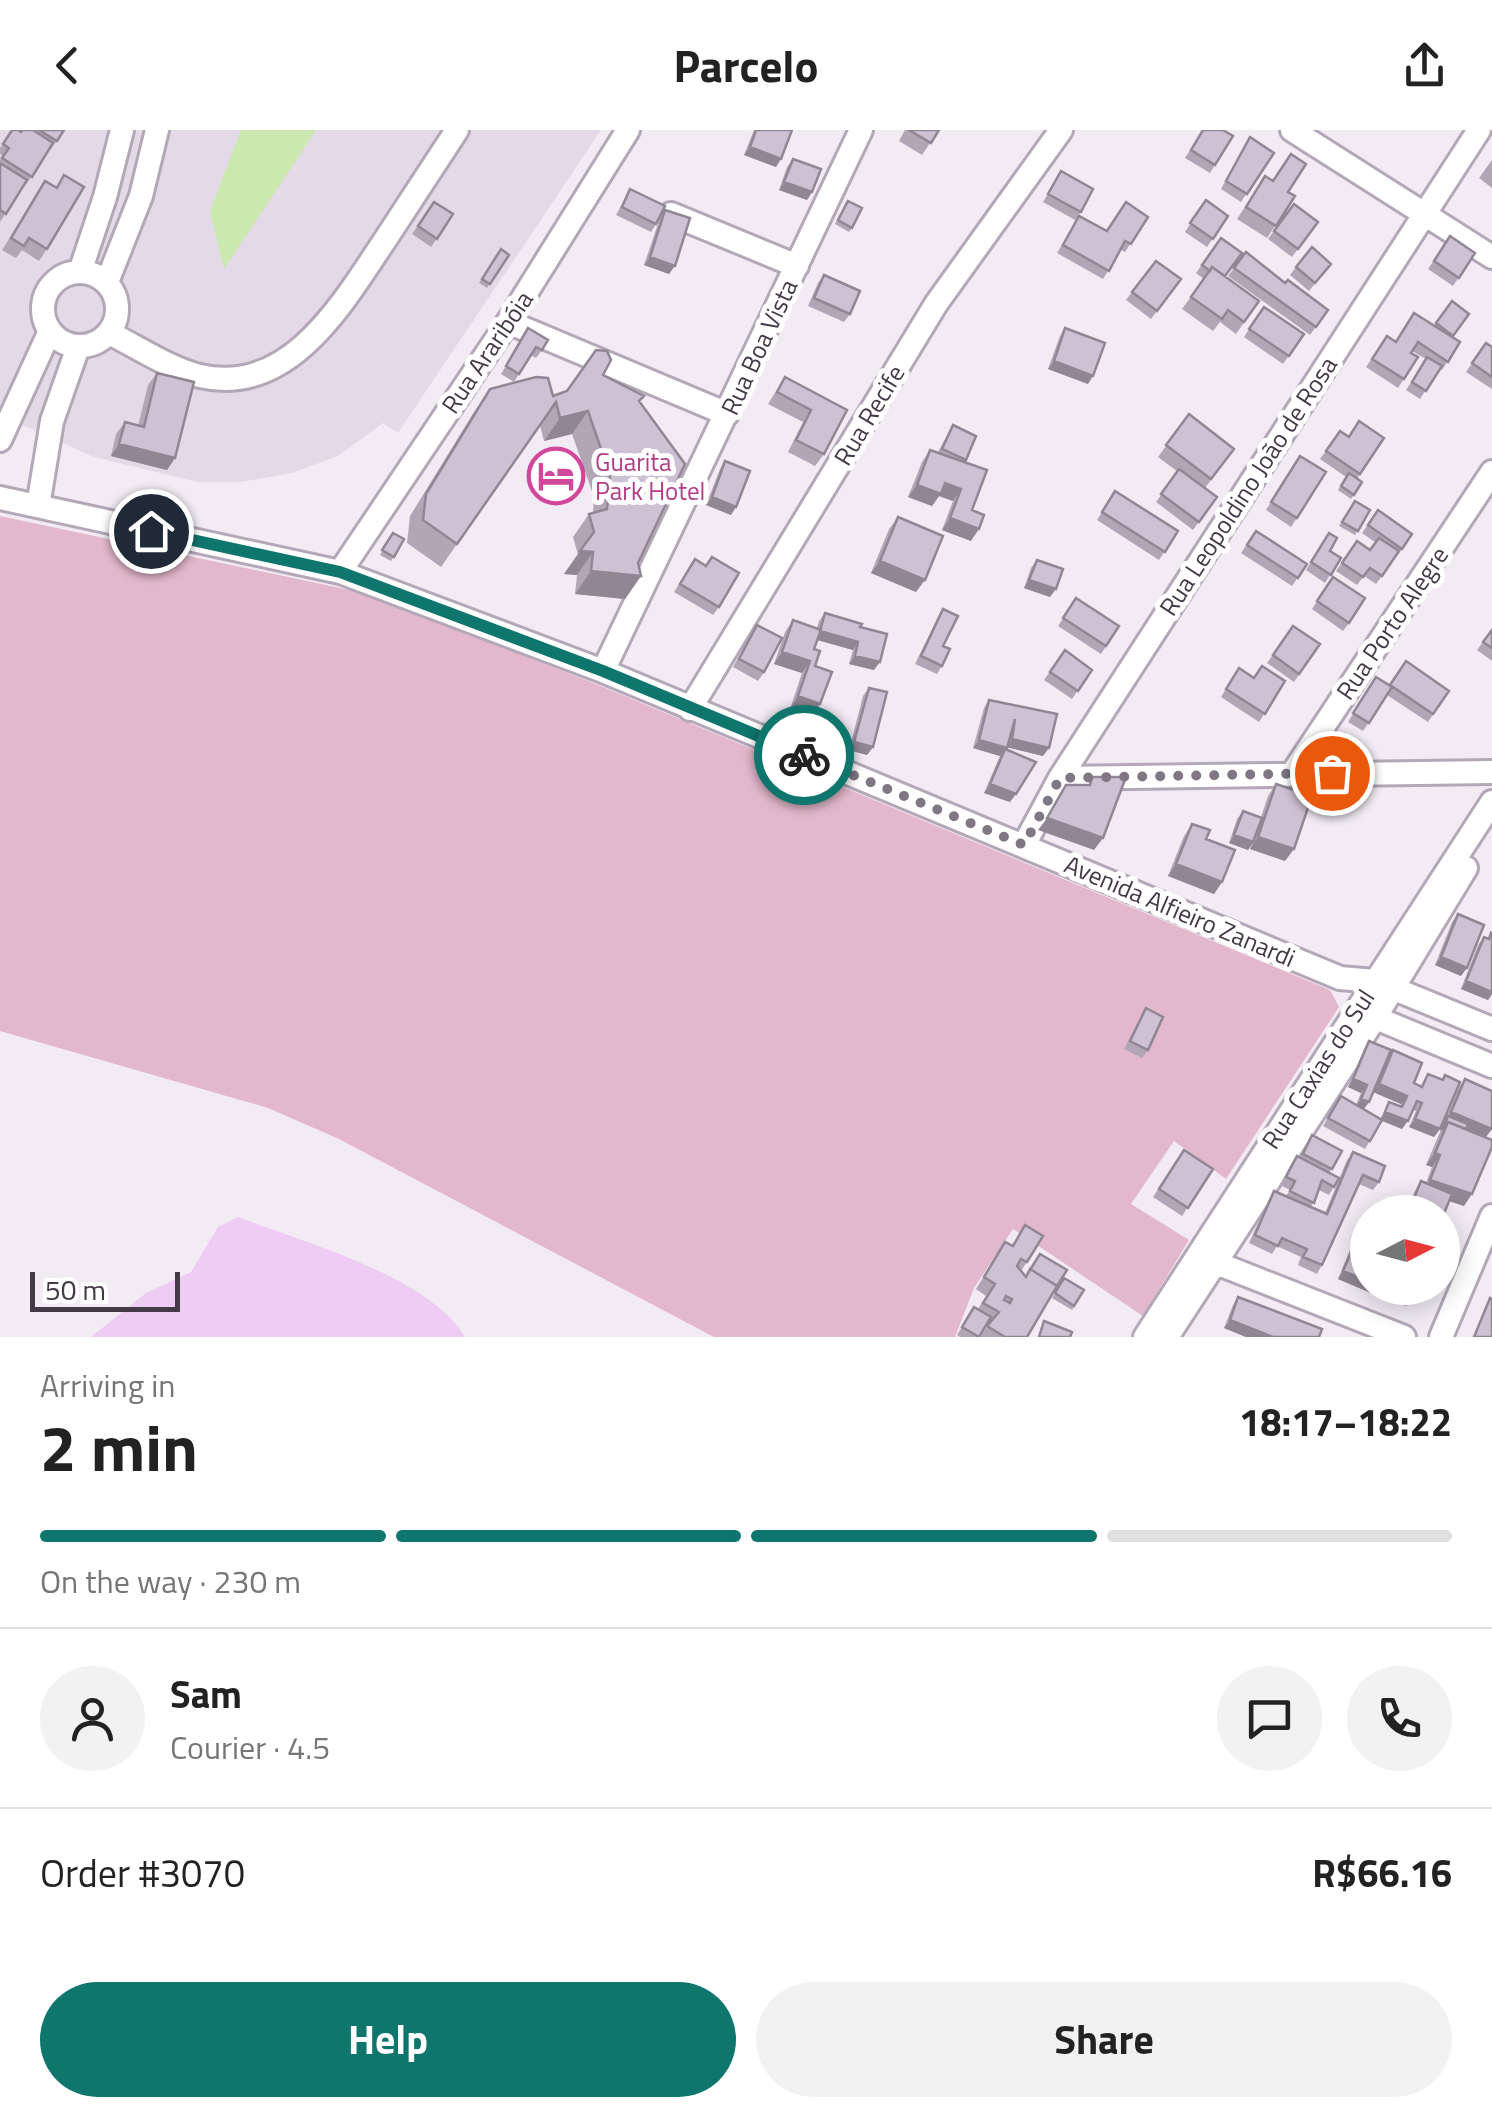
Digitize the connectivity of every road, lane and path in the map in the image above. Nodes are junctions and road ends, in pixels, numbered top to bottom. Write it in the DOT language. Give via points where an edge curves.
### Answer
graph roads {
  1 [pos="122,130"];
  2 [pos="157,130"];
  3 [pos="457,130"];
  4 [pos="628,130"];
  5 [pos="861,130"];
  6 [pos="1061,130"];
  7 [pos="1292,130"];
  8 [pos="1479,130"];
  9 [pos="1424,212"];
  10 [pos="671,214"];
  11 [pos="1492,257"];
  12 [pos="797,266"];
  13 [pos="80,272"];
  14 [pos="106,282"];
  15 [pos="508,322"];
  16 [pos="50,331"];
  17 [pos="109,334"];
  18 [pos="78,347"];
  19 [pos="728,414"];
  20 [pos="0,440"];
  21 [pos="1492,472"];
  22 [pos="0,498"];
  23 [pos="38,506"];
  24 [pos="340,572"];
  25 [pos="603,671"];
  26 [pos="690,709"];
  27 [pos="1492,772"];
  28 [pos="1292,774"];
  29 [pos="1060,778"];
  30 [pos="1492,802"];
  31 [pos="1492,827"];
  32 [pos="1024,845"];
  33 [pos="1340,978"];
  34 [pos="1383,984"];
  35 [pos="1366,1014"];
  36 [pos="1492,1029"];
  37 [pos="1492,1066"];
  38 [pos="1492,1216"];
  39 [pos="1206,1260"];
  40 [pos="1145,1337"];
  41 [pos="1166,1337"];
  42 [pos="1404,1337"];
  43 [pos="1441,1337"];
  1 -- 13 [label="street"];
  2 -- 14 [label="street" via="141,196"];
  3 -- 17 [label="street" via="338,311 310,342 273,367 229,379 198,376"];
  4 -- 15 [label="street, Rua Araribóia"];
  5 -- 12 [label="street, Rua Boa Vista"];
  6 -- 26 [label="street, Rua Recife" via="936,304"];
  7 -- 9 [label="street"];
  8 -- 9 [label="street, Rua Leopoldino João de Rosa"];
  9 -- 11 [label="street"];
  9 -- 29 [label="street, Rua Leopoldino João de Rosa"];
  10 -- 12 [label="street"];
  12 -- 19 [label="street, Rua Boa Vista"];
  13 -- 14 [label="street"];
  13 -- 16 [label="street" via="58,279 44,298"];
  14 -- 17 [label="street" via="117,302"];
  15 -- 19 [label="street"];
  15 -- 24 [label="street, Rua Araribóia"];
  16 -- 18 [label="street"];
  16 -- 20 [label="street"];
  17 -- 18 [label="street"];
  18 -- 23 [label="street" via="52,421"];
  19 -- 25 [label="street, Rua Boa Vista"];
  21 -- 28 [label="street, Rua Porto Alegre"];
  22 -- 23 [label="street, Avenida Alfieiro Zanardi"];
  23 -- 24 [label="street, Avenida Alfieiro Zanardi"];
  24 -- 25 [label="street, Avenida Alfieiro Zanardi"];
  25 -- 26 [label="street, Avenida Alfieiro Zanardi"];
  26 -- 32 [label="street, Avenida Alfieiro Zanardi"];
  27 -- 28 [label="street"];
  28 -- 29 [label="street"];
  29 -- 32 [label="street, Rua Leopoldino João de Rosa"];
  30 -- 34 [label="street, Rua Caxias do Sul"];
  31 -- 34 [label="street, Rua Caxias do Sul"];
  32 -- 33 [label="street, Avenida Alfieiro Zanardi"];
  33 -- 34 [label="street, Avenida Alfieiro Zanardi"];
  33 -- 35 [label="street"];
  34 -- 35 [label="street, Rua Caxias do Sul"];
  34 -- 36 [label="street, Avenida Alfieiro Zanardi"];
  35 -- 37 [label="street"];
  35 -- 39 [label="street, Rua Caxias do Sul"];
  38 -- 43 [label="street"];
  39 -- 40 [label="street, Rua Caxias do Sul"];
  39 -- 41 [label="street, Rua Caxias do Sul"];
  39 -- 42 [label="street"];
}
